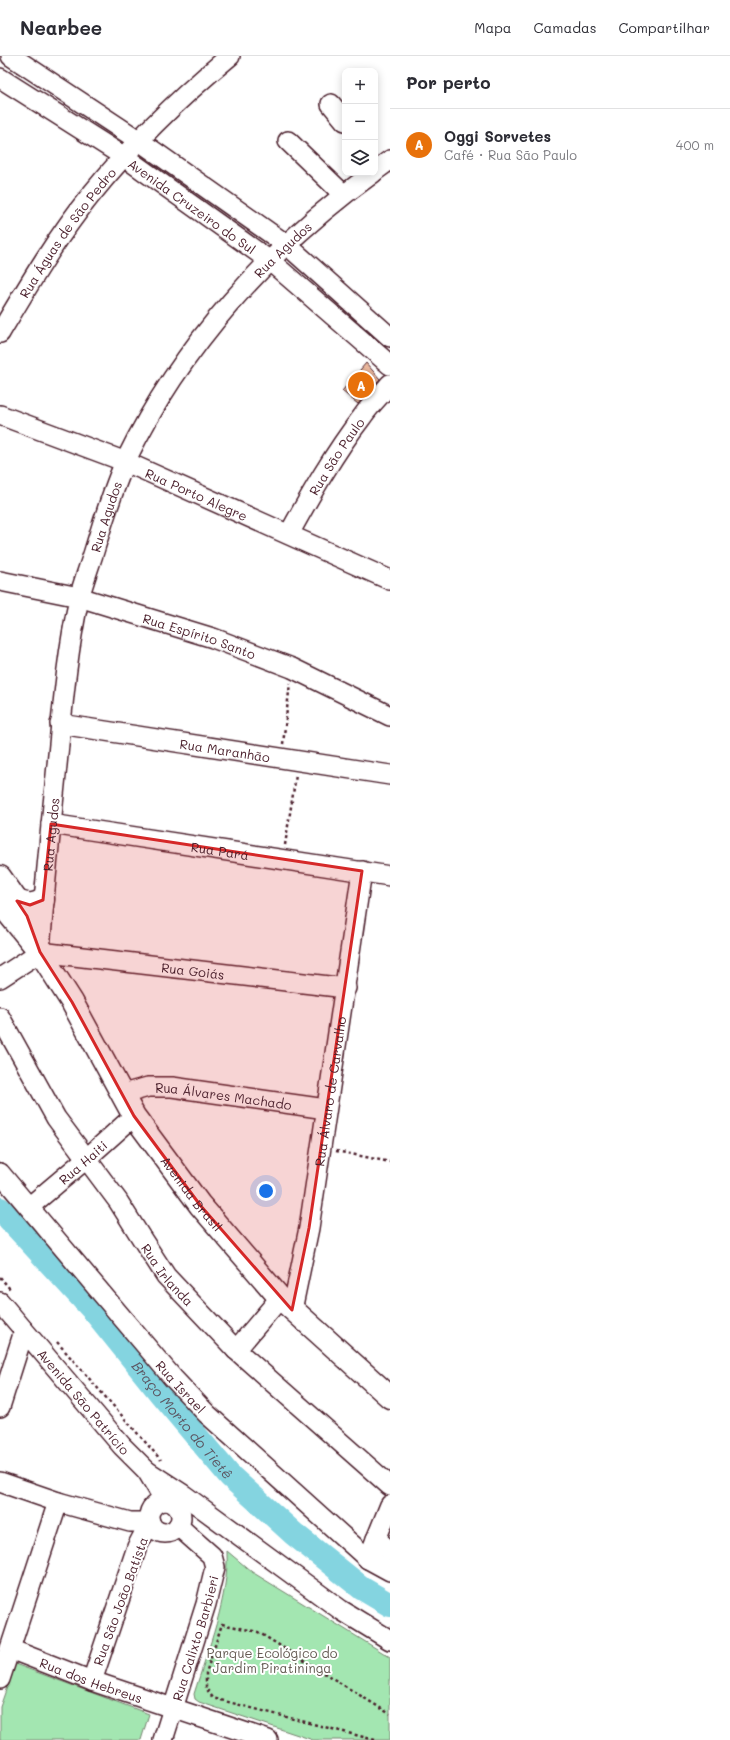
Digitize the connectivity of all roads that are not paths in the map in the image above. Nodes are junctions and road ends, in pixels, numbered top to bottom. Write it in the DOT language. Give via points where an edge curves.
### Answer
graph roads {
  1 [pos="11,56"];
  2 [pos="230,56"];
  3 [pos="0,78"];
  4 [pos="331,104"];
  5 [pos="342,117"];
  6 [pos="138,140"];
  7 [pos="288,141"];
  8 [pos="124,156"];
  9 [pos="379,166"];
  10 [pos="343,194"];
  11 [pos="287,245"];
  12 [pos="270,261"];
  13 [pos="0,333"];
  14 [pos="390,337"];
  15 [pos="390,365"];
  16 [pos="390,384"];
  17 [pos="0,415"];
  18 [pos="126,462"];
  19 [pos="289,534"];
  20 [pos="390,580"];
  21 [pos="0,581"];
  22 [pos="80,597"];
  23 [pos="390,716"];
  24 [pos="60,724"];
  25 [pos="390,775"];
  26 [pos="51,824"];
  27 [pos="362,871"];
  28 [pos="390,876"];
  29 [pos="0,877"];
  30 [pos="43,900"];
  31 [pos="9,902"];
  32 [pos="40,952"];
  33 [pos="0,978"];
  34 [pos="346,988"];
  35 [pos="0,1017"];
  36 [pos="122,1094"];
  37 [pos="326,1109"];
  38 [pos="134,1116"];
  39 [pos="86,1159"];
  40 [pos="0,1172"];
  41 [pos="29,1207"];
  42 [pos="5,1296"];
  43 [pos="286,1304"];
  44 [pos="24,1331"];
  45 [pos="236,1350"];
  46 [pos="390,1398"];
  47 [pos="0,1407"];
  48 [pos="147,1471"];
  49 [pos="0,1482"];
  50 [pos="390,1486"];
  51 [pos="58,1502"];
  52 [pos="165,1502"];
  53 [pos="390,1505"];
  54 [pos="150,1522"];
  55 [pos="178,1526"];
  56 [pos="383,1545"];
  57 [pos="368,1559"];
  58 [pos="390,1571"];
  59 [pos="390,1640"];
  60 [pos="10,1649"];
  61 [pos="0,1679"];
  62 [pos="92,1681"];
  63 [pos="173,1708"];
  64 [pos="163,1740"];
  65 [pos="268,1740"];
  1 -- 6 [label="street, Avenida Cruzeiro do Sul"];
  2 -- 6 [label="street, Rua Águas de São Pedro"];
  3 -- 8 [label="street, Avenida Cruzeiro do Sul"];
  4 -- 5 [label="street"];
  6 -- 8 [label="street, Rua Águas de São Pedro"];
  6 -- 11 [label="street, Avenida Cruzeiro do Sul"];
  7 -- 10 [label="street"];
  8 -- 12 [label="street, Avenida Cruzeiro do Sul"];
  8 -- 13 [label="street, Rua Águas de São Pedro" via="72,220 29,283"];
  9 -- 10 [label="street, Rua Agudos"];
  10 -- 11 [label="street, Rua Agudos"];
  11 -- 12 [label="street, Rua Agudos"];
  11 -- 14 [label="street, Avenida Cruzeiro do Sul"];
  12 -- 15 [label="street, Avenida Cruzeiro do Sul"];
  12 -- 18 [label="street, Rua Agudos" via="185,359 159,400"];
  16 -- 19 [label="street, Rua São Paulo" via="362,416 342,445"];
  17 -- 18 [label="street, Rua Porto Alegre"];
  18 -- 19 [label="street, Rua Porto Alegre"];
  18 -- 22 [label="street, Rua Agudos" via="98,537"];
  19 -- 20 [label="street, Rua Porto Alegre"];
  21 -- 22 [label="street, Rua Espírito Santo"];
  22 -- 23 [label="street, Rua Espírito Santo" via="256,654 292,668"];
  22 -- 24 [label="street, Rua Agudos"];
  24 -- 25 [label="street, Rua Maranhão"];
  24 -- 26 [label="street, Rua Agudos"];
  26 -- 27 [label="street, Rua Pará"];
  26 -- 30 [label="street, Rua Agudos"];
  27 -- 28 [label="street, Rua Pará"];
  27 -- 34 [label="street, Rua Álvaro de Carvalho"];
  29 -- 31 [label="main road, Avenida Brasil"];
  30 -- 31 [label="main road" via="30,905"];
  30 -- 32 [label="street, Rua Agudos"];
  31 -- 32 [label="main road, Avenida Brasil" via="27,916"];
  32 -- 33 [label="street"];
  32 -- 34 [label="street, Rua Goiás"];
  32 -- 36 [label="main road, Avenida Brasil" via="72,1002"];
  34 -- 37 [label="street, Rua Álvaro de Carvalho"];
  35 -- 39 [label="street, Rua Irlanda" via="56,1118"];
  36 -- 37 [label="street, Rua Álvares Machado" via="148,1087 172,1086"];
  36 -- 38 [label="main road, Avenida Brasil"];
  37 -- 43 [label="street, Rua Álvaro de Carvalho" via="309,1228"];
  38 -- 39 [label="street, Rua Haiti"];
  38 -- 43 [label="main road, Avenida Brasil" via="200,1205"];
  39 -- 41 [label="street, Rua Haiti"];
  39 -- 45 [label="street, Rua Irlanda" via="118,1201 166,1276"];
  40 -- 41 [label="street, Rua Israel"];
  41 -- 57 [label="street, Rua Israel" via="134,1334 206,1414"];
  42 -- 44 [label="street, Avenida São Patrício"];
  43 -- 45 [label="street"];
  43 -- 46 [label="main road, Avenida Brasil"];
  44 -- 47 [label="street"];
  44 -- 48 [label="street, Avenida São Patrício" via="122,1446"];
  45 -- 50 [label="street, Rua Irlanda"];
  48 -- 52 [label="street, Avenida São Patrício"];
  48 -- 59 [label="street" via="184,1495 341,1610"];
  49 -- 51 [label="street"];
  51 -- 54 [label="street" via="130,1522"];
  51 -- 60 [label="street"];
  52 -- 54 [label="street" via="152,1508"];
  52 -- 55 [label="street" via="178,1508 181,1519"];
  53 -- 56 [label="street"];
  54 -- 55 [label="street" via="161,1533 172,1532"];
  54 -- 62 [label="street, Rua São João Batista" via="137,1547"];
  55 -- 63 [label="street, Rua Calixto Barbieri" via="212,1556 215,1568"];
  56 -- 57 [label="street"];
  57 -- 58 [label="street, Rua Israel"];
  60 -- 61 [label="street"];
  60 -- 62 [label="street, Rua dos Hebreus"];
  62 -- 63 [label="street, Rua dos Hebreus"];
  63 -- 64 [label="street, Rua Calixto Barbieri"];
  63 -- 65 [label="street, Rua dos Hebreus"];
}
